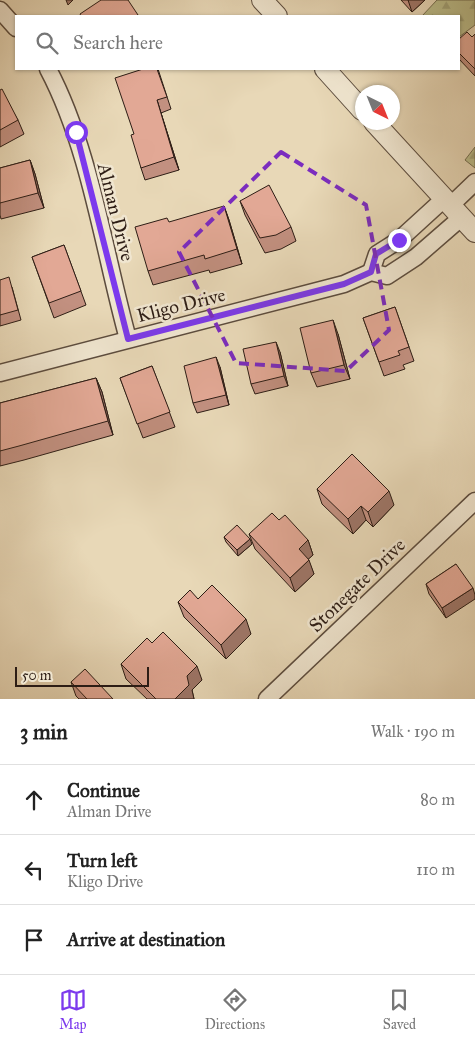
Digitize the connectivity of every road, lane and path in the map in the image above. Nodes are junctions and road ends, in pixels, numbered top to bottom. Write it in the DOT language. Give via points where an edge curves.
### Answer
graph roads {
  1 [pos="262,0"];
  2 [pos="0,10"];
  3 [pos="276,15"];
  4 [pos="15,27"];
  5 [pos="49,70"];
  6 [pos="326,70"];
  7 [pos="355,102"];
  8 [pos="381,130"];
  9 [pos="475,182"];
  10 [pos="452,207"];
  11 [pos="475,232"];
  12 [pos="371,272"];
  13 [pos="128,339"];
  14 [pos="0,374"];
  15 [pos="475,501"];
  16 [pos="267,699"];
  1 -- 3 [label="street"];
  2 -- 4 [label="street"];
  5 -- 13 [label="street, Alman Drive" via="76,132"];
  6 -- 7 [label="street"];
  8 -- 10 [label="street"];
  9 -- 10 [label="street"];
  10 -- 11 [label="street"];
  10 -- 12 [label="street" via="376,254"];
  10 -- 12 [label="street, Kligo Drive" via="398,270 387,276"];
  12 -- 13 [label="street, Kligo Drive" via="344,284"];
  13 -- 14 [label="street, Kligo Drive"];
  15 -- 16 [label="street, Stonegate Drive"];
}
